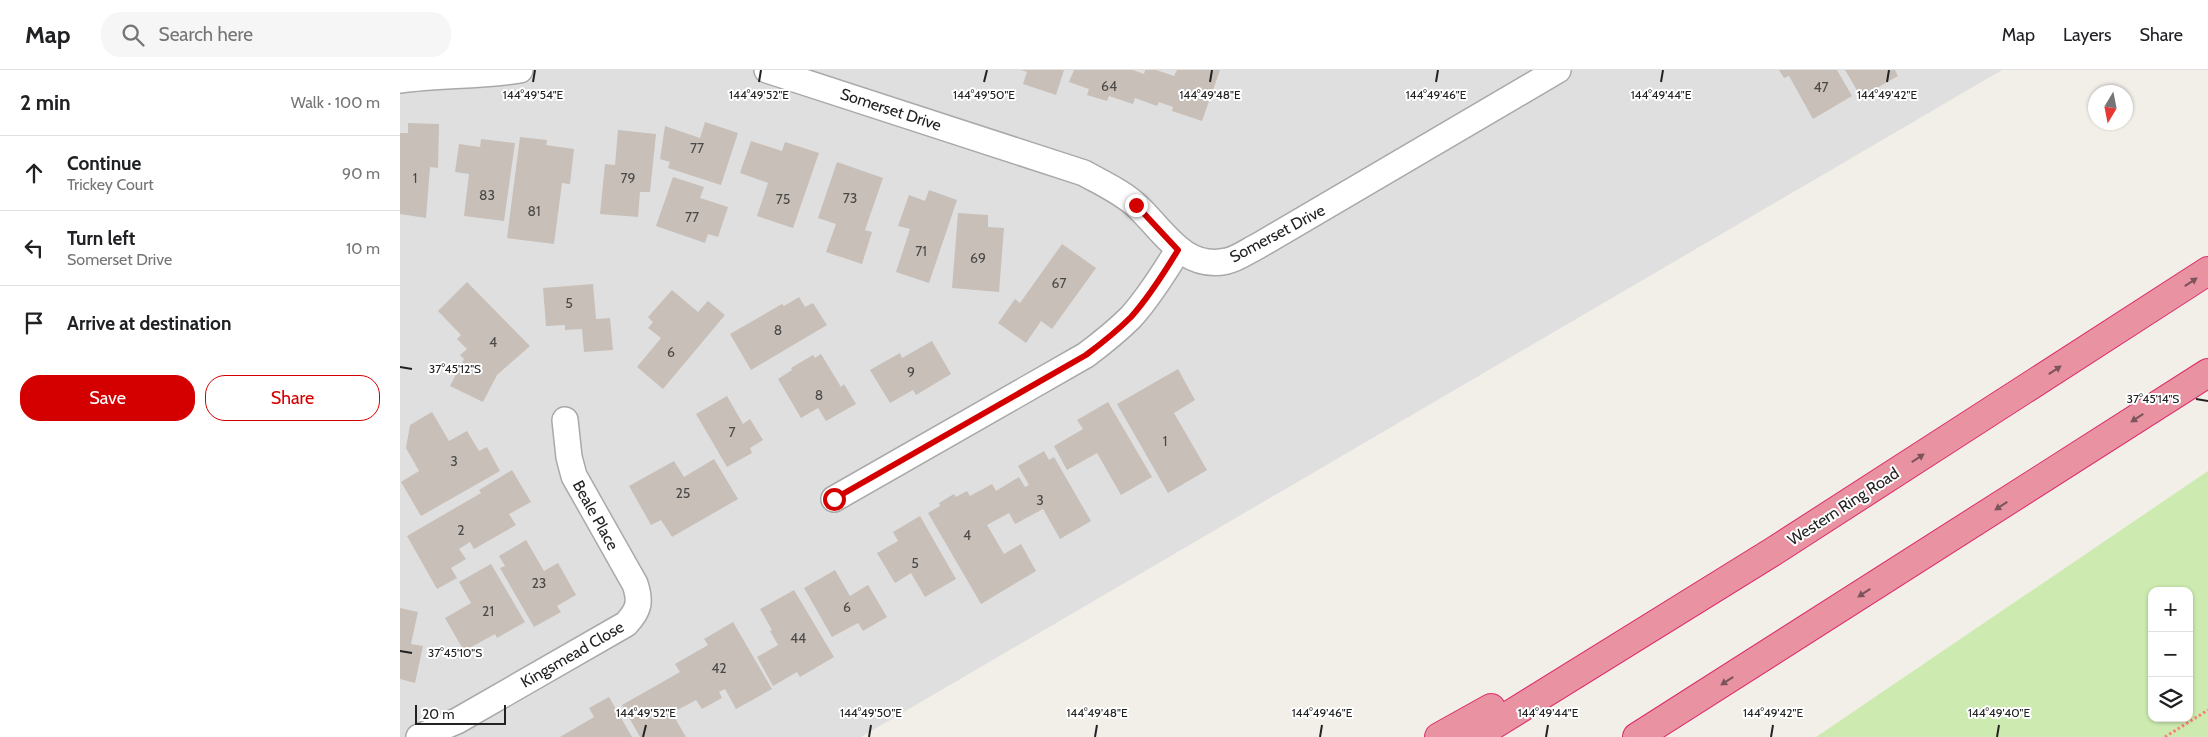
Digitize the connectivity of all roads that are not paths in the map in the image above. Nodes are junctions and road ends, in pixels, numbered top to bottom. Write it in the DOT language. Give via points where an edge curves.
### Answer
graph roads {
  1 [pos="400,70"];
  2 [pos="520,70"];
  3 [pos="767,70"];
  4 [pos="1558,70"];
  5 [pos="428,77"];
  6 [pos="400,80"];
  7 [pos="1178,250"];
  8 [pos="2208,271"];
  9 [pos="2208,373"];
  10 [pos="565,420"];
  11 [pos="834,499"];
  12 [pos="1774,551"];
  13 [pos="639,606"];
  14 [pos="1693,703"];
  15 [pos="419,737"];
  16 [pos="1439,737"];
  17 [pos="1474,737"];
  18 [pos="1637,737"];
  19 [pos="1646,737"];
  1 -- 5 [label="street"];
  2 -- 5 [label="street"];
  3 -- 7 [label="street, Somerset Drive" via="1084,173 1136,205"];
  4 -- 7 [label="street, Somerset Drive" via="1228,261 1212,263"];
  5 -- 6 [label="street"];
  7 -- 11 [label="street" via="1132,316 1086,355"];
  12 -- 8 [label="highway, Western Ring Road, one-way"];
  9 -- 14 [label="highway, one-way"];
  10 -- 13 [label="street, Beale Place" via="574,476 635,584"];
  12 -- 16 [label="highway"];
  12 -- 17 [label="highway, Western Ring Road"];
  13 -- 15 [label="street, Kingsmead Close" via="626,624 457,721"];
  14 -- 18 [label="highway"];
  14 -- 19 [label="highway"];
}
